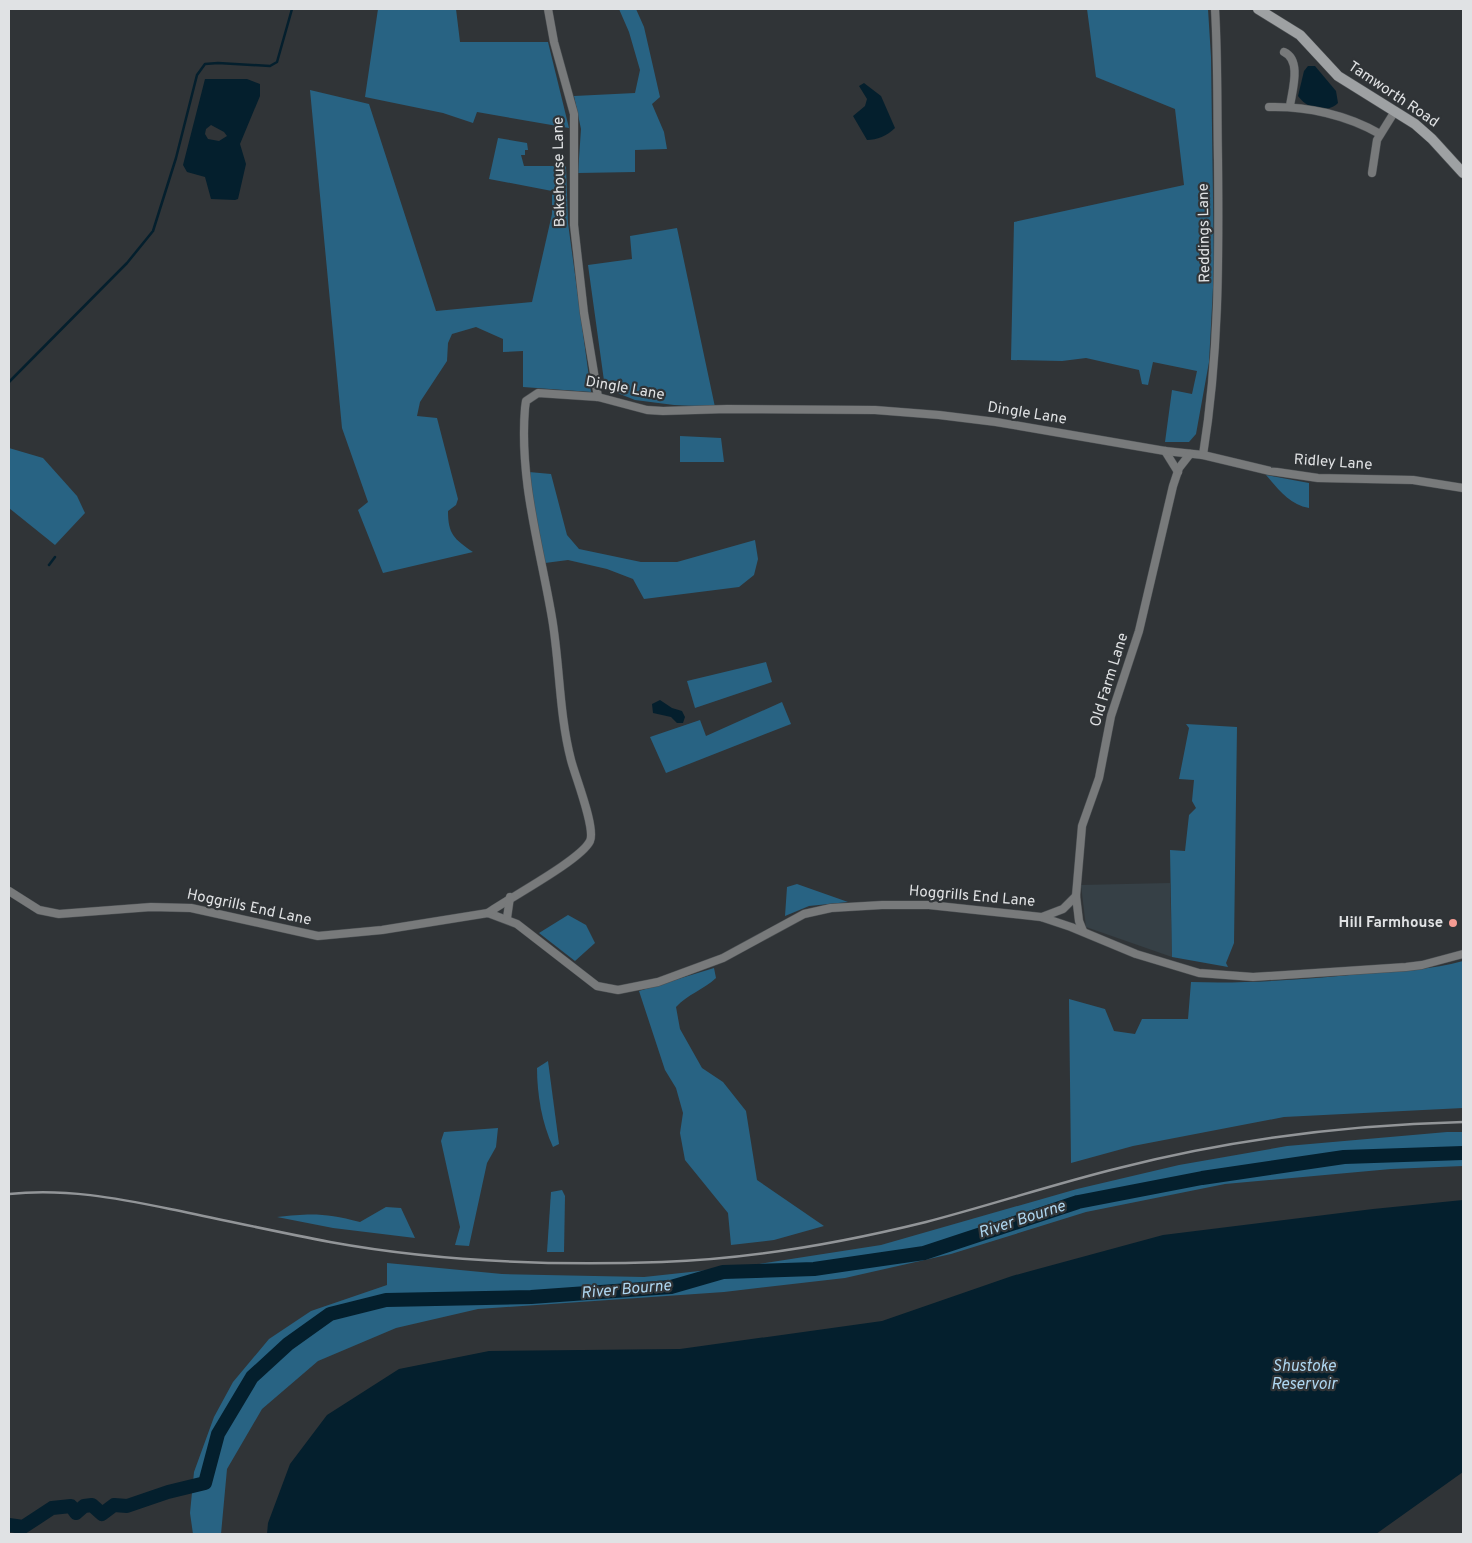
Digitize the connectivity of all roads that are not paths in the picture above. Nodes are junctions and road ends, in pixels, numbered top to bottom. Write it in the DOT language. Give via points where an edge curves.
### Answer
graph roads {
  1 [pos="548,9"];
  2 [pos="1215,9"];
  3 [pos="1258,9"];
  4 [pos="1284,52"];
  5 [pos="1290,106"];
  6 [pos="1269,107"];
  7 [pos="1395,111"];
  8 [pos="1380,134"];
  9 [pos="1372,173"];
  10 [pos="1463,173"];
  11 [pos="598,397"];
  12 [pos="1165,451"];
  13 [pos="1190,454"];
  14 [pos="1203,456"];
  15 [pos="1178,472"];
  16 [pos="1463,488"];
  17 [pos="9,891"];
  18 [pos="1076,896"];
  19 [pos="510,897"];
  20 [pos="488,913"];
  21 [pos="1041,917"];
  22 [pos="507,918"];
  23 [pos="1083,931"];
  24 [pos="1463,954"];
  1 -- 11 [label="street, Bakehouse Lane" via="574,114 574,225"];
  2 -- 14 [label="street, Reddings Lane" via="1220,274 1216,348"];
  3 -- 7 [label="main road, Tamworth Road" via="1300,35 1338,76"];
  4 -- 5 [label="street" via="1294,67"];
  5 -- 6 [label="street"];
  5 -- 8 [label="street" via="1356,120"];
  7 -- 8 [label="street"];
  7 -- 10 [label="main road, Tamworth Road" via="1432,138"];
  8 -- 9 [label="street"];
  11 -- 12 [label="street, Dingle Lane" via="663,411 875,410 939,416 996,422"];
  11 -- 19 [label="street, Dingle Lane" via="538,393 526,401 528,498 552,619 568,744 591,834 589,843 577,854"];
  12 -- 13 [label="street, Dingle Lane"];
  12 -- 15 [label="street"];
  13 -- 14 [label="street, Dingle Lane"];
  13 -- 15 [label="street, Old Farm Lane"];
  14 -- 16 [label="street, Ridley Lane" via="1318,478 1413,480"];
  15 -- 18 [label="street, Old Farm Lane" via="1139,630 1111,716 1099,778 1082,826"];
  17 -- 20 [label="street, Hoggrills End Lane" via="39,910 59,914 151,907 191,908 318,936 382,930"];
  18 -- 21 [label="street" via="1063,909"];
  18 -- 23 [label="street, Old Farm Lane"];
  19 -- 20 [label="street, Dingle Lane"];
  19 -- 22 [label="street"];
  20 -- 22 [label="street, Hoggrills End Lane"];
  21 -- 22 [label="street, Hoggrills End Lane" via="915,905 815,910 796,917 723,958 658,982 618,990 597,986"];
  21 -- 23 [label="street, Hoggrills End Lane"];
  23 -- 24 [label="street, Hoggrills End Lane" via="1171,966 1253,977 1406,967"];
}
